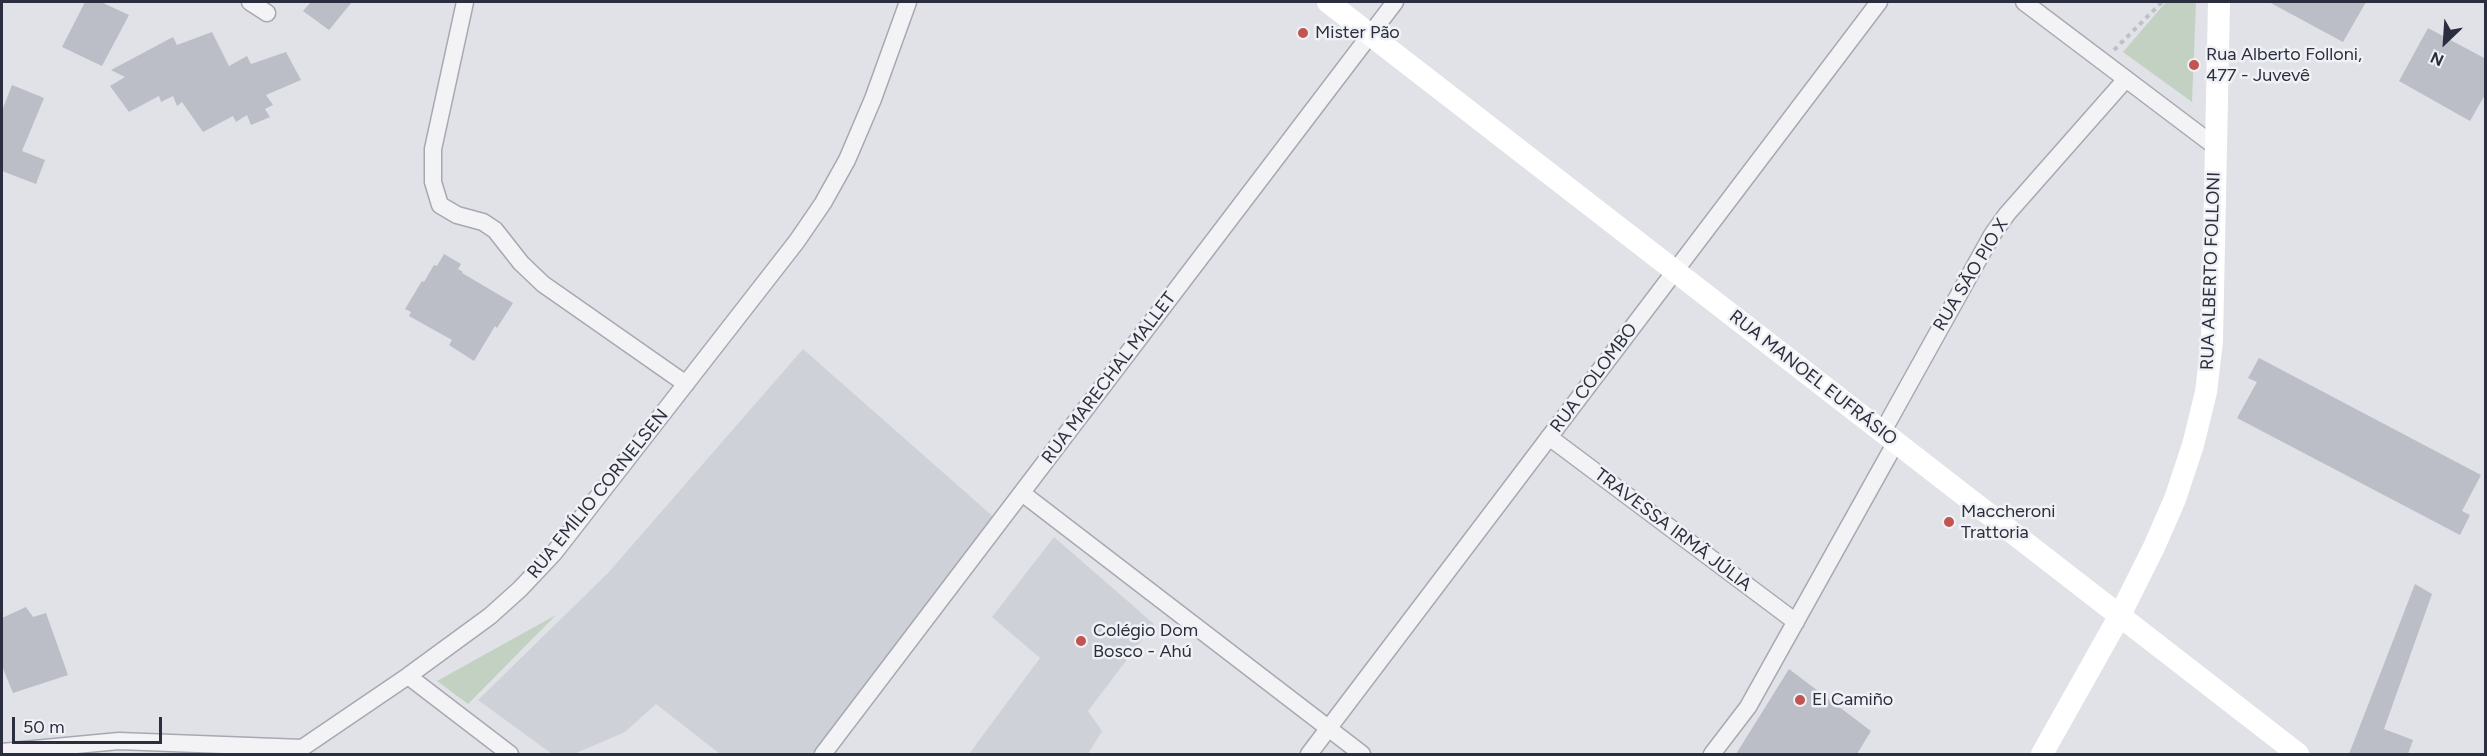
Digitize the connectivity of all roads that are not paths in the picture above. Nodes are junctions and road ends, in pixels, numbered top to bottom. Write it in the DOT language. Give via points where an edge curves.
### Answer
graph roads {
  1 [pos="250,2"];
  2 [pos="465,2"];
  3 [pos="908,2"];
  4 [pos="1328,2"];
  5 [pos="1395,2"];
  6 [pos="1879,2"];
  7 [pos="2024,2"];
  8 [pos="2219,2"];
  9 [pos="267,13"];
  10 [pos="1370,34"];
  11 [pos="2126,79"];
  12 [pos="2216,147"];
  13 [pos="1675,271"];
  14 [pos="686,384"];
  15 [pos="1549,437"];
  16 [pos="1889,437"];
  17 [pos="1022,493"];
  18 [pos="2119,617"];
  19 [pos="1796,622"];
  20 [pos="408,676"];
  21 [pos="1329,729"];
  22 [pos="300,751"];
  23 [pos="2,752"];
  24 [pos="510,754"];
  25 [pos="823,754"];
  26 [pos="1309,754"];
  27 [pos="1362,754"];
  28 [pos="1712,754"];
  29 [pos="2042,754"];
  30 [pos="2298,754"];
  1 -- 9 [label="street"];
  2 -- 14 [label="street" via="434,149 433,182 441,205 457,216 483,222 495,230 543,284"];
  3 -- 14 [label="street, RUA EMÍLIO CORNELSEN" via="873,99 823,203"];
  4 -- 10 [label="street, RUA MANOEL EUFRÁSIO"];
  5 -- 10 [label="street, RUA MARECHAL MALLET"];
  6 -- 13 [label="street, RUA COLOMBO"];
  7 -- 11 [label="street"];
  8 -- 12 [label="street, RUA ALBERTO FOLLONI"];
  10 -- 13 [label="street, RUA MANOEL EUFRÁSIO"];
  10 -- 17 [label="street, RUA MARECHAL MALLET"];
  11 -- 12 [label="street"];
  11 -- 16 [label="street, RUA SÃO PIO X" via="1992,234"];
  12 -- 18 [label="street, RUA ALBERTO FOLLONI" via="2212,341 2206,392 2175,499"];
  13 -- 15 [label="street, RUA COLOMBO"];
  13 -- 16 [label="street, RUA MANOEL EUFRÁSIO"];
  14 -- 20 [label="street, RUA EMÍLIO CORNELSEN" via="554,553 520,589"];
  15 -- 19 [label="street, TRAVESSA IRMÃ JÚLIA"];
  15 -- 21 [label="street, RUA COLOMBO"];
  16 -- 18 [label="street, RUA MANOEL EUFRÁSIO"];
  16 -- 19 [label="street, RUA SÃO PIO X"];
  17 -- 21 [label="street"];
  17 -- 25 [label="street, RUA MARECHAL MALLET"];
  18 -- 29 [label="street, RUA ALBERTO FOLLONI"];
  18 -- 30 [label="street, RUA MANOEL EUFRÁSIO"];
  19 -- 28 [label="street, RUA SÃO PIO X" via="1748,707"];
  20 -- 22 [label="street, RUA EMÍLIO CORNELSEN"];
  20 -- 24 [label="street"];
  21 -- 26 [label="street, RUA COLOMBO"];
  21 -- 27 [label="street"];
  22 -- 23 [label="street, RUA EMÍLIO CORNELSEN" via="119,741"];
}
